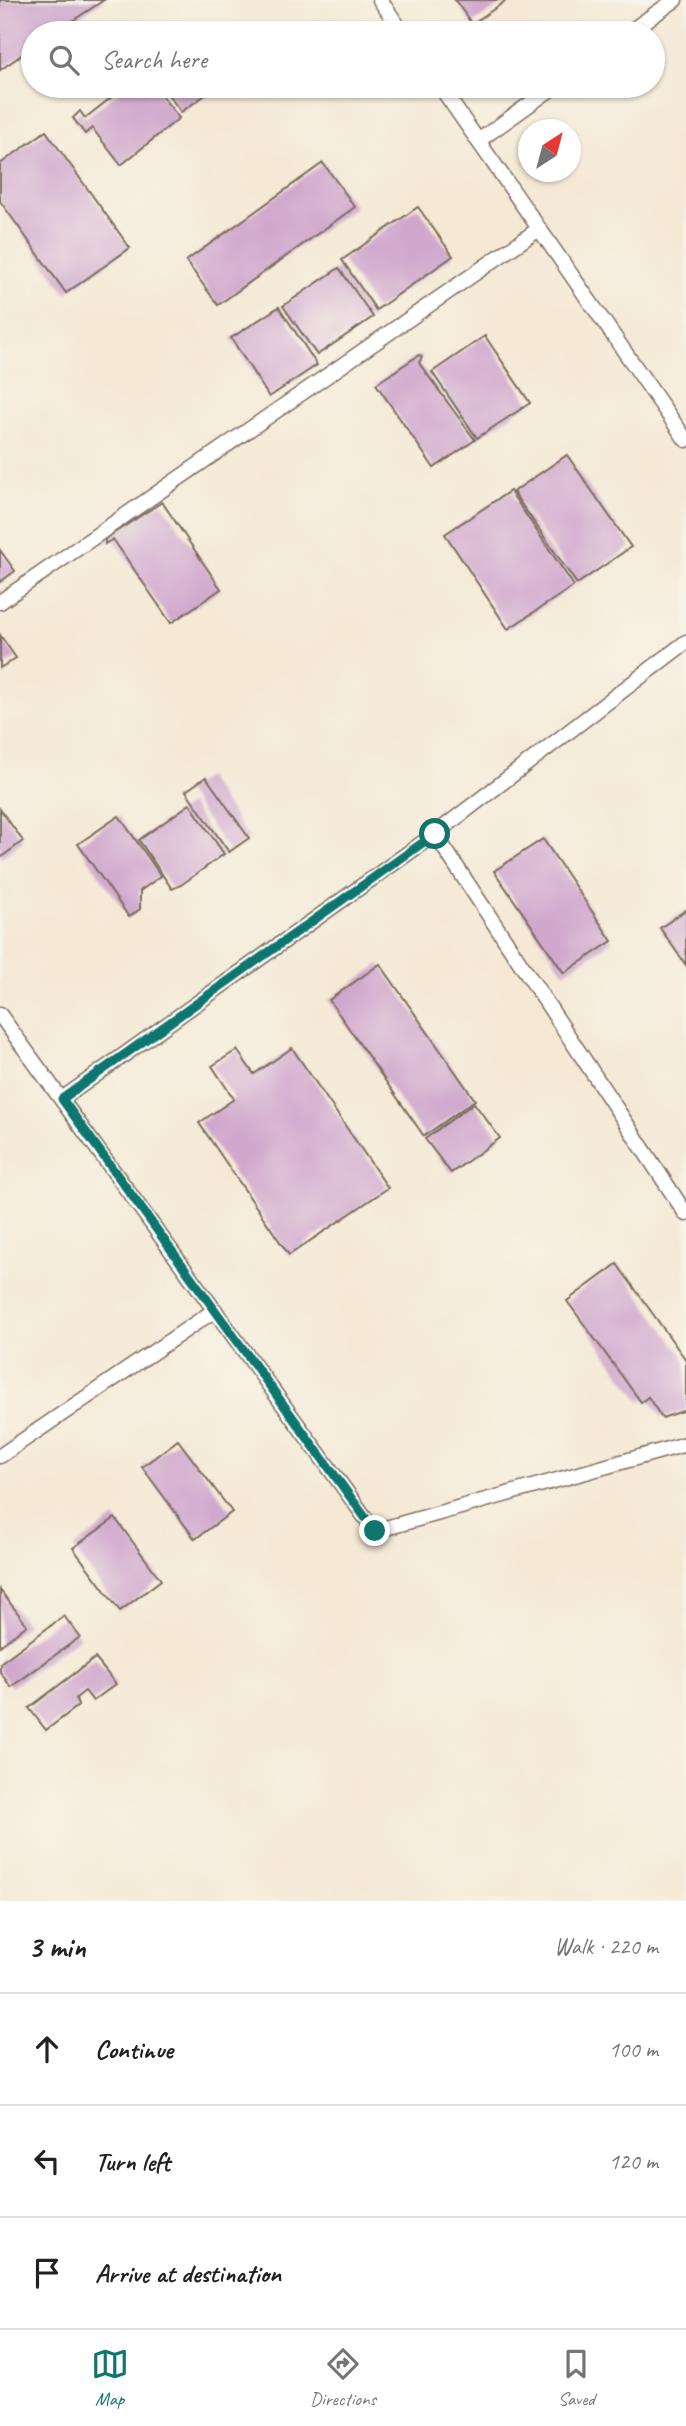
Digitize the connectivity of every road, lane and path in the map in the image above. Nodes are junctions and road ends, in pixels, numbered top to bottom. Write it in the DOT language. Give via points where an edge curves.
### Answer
graph roads {
  1 [pos="380,0"];
  2 [pos="675,0"];
  3 [pos="395,21"];
  4 [pos="645,21"];
  5 [pos="448,98"];
  6 [pos="538,98"];
  7 [pos="478,141"];
  8 [pos="539,229"];
  9 [pos="686,440"];
  10 [pos="0,601"];
  11 [pos="686,642"];
  12 [pos="435,834"];
  13 [pos="0,1014"];
  14 [pos="62,1099"];
  15 [pos="686,1214"];
  16 [pos="215,1310"];
  17 [pos="686,1444"];
  18 [pos="0,1456"];
  1 -- 3 [label="lane"];
  2 -- 4 [label="lane"];
  5 -- 7 [label="lane"];
  6 -- 7 [label="lane"];
  7 -- 8 [label="lane"];
  8 -- 9 [label="lane"];
  8 -- 10 [label="lane"];
  11 -- 12 [label="lane"];
  12 -- 14 [label="lane"];
  12 -- 15 [label="lane"];
  13 -- 14 [label="lane"];
  14 -- 16 [label="lane"];
  16 -- 17 [label="lane" via="375,1531"];
  16 -- 18 [label="lane"];
}
